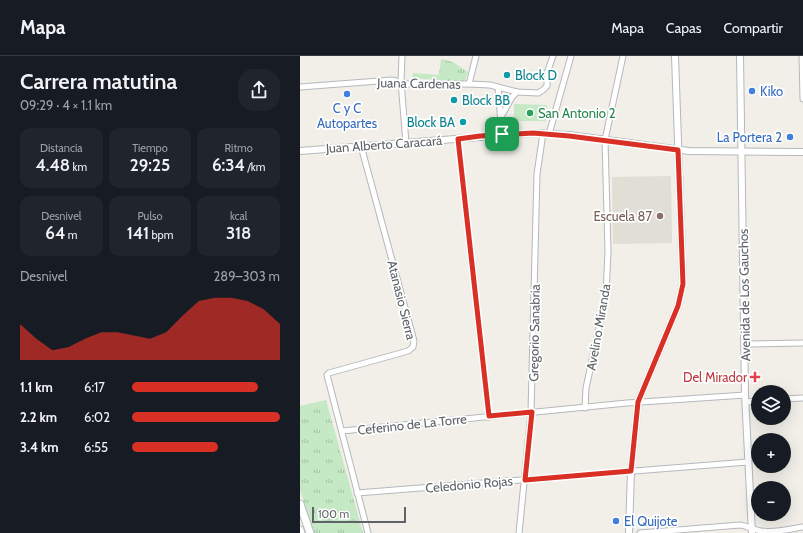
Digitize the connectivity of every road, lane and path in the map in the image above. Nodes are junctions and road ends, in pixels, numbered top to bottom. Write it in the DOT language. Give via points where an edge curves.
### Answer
graph roads {
  1 [pos="402,56"];
  2 [pos="476,56"];
  3 [pos="553,56"];
  4 [pos="571,56"];
  5 [pos="623,56"];
  6 [pos="675,56"];
  7 [pos="740,56"];
  8 [pos="802,56"];
  9 [pos="401,82"];
  10 [pos="469,84"];
  11 [pos="300,87"];
  12 [pos="498,88"];
  13 [pos="517,92"];
  14 [pos="803,99"];
  15 [pos="501,116"];
  16 [pos="546,133"];
  17 [pos="502,134"];
  18 [pos="458,139"];
  19 [pos="605,140"];
  20 [pos="406,143"];
  21 [pos="361,146"];
  22 [pos="678,150"];
  23 [pos="300,151"];
  24 [pos="741,152"];
  25 [pos="803,152"];
  26 [pos="803,343"];
  27 [pos="744,344"];
  28 [pos="746,398"];
  29 [pos="803,398"];
  30 [pos="751,399"];
  31 [pos="791,399"];
  32 [pos="638,402"];
  33 [pos="585,408"];
  34 [pos="532,412"];
  35 [pos="489,416"];
  36 [pos="342,431"];
  37 [pos="748,462"];
  38 [pos="631,471"];
  39 [pos="525,480"];
  40 [pos="358,493"];
  41 [pos="300,504"];
  42 [pos="803,527"];
  43 [pos="300,530"];
  44 [pos="751,530"];
  45 [pos="301,533"];
  46 [pos="310,533"];
  47 [pos="368,533"];
  48 [pos="519,533"];
  49 [pos="629,533"];
  50 [pos="640,533"];
  1 -- 9 [label="street"];
  2 -- 10 [label="street"];
  3 -- 13 [label="street, Juana Cardenas" via="547,73 547,86 538,93"];
  4 -- 16 [label="street, Gregorio Sanabria"];
  5 -- 19 [label="street, Avelino Miranda"];
  6 -- 22 [label="street"];
  7 -- 24 [label="street, Avenida de Los Gauchos"];
  8 -- 14 [label="street"];
  9 -- 10 [label="street, Juana Cardenas"];
  9 -- 11 [label="street, Juana Cardenas" via="392,80"];
  9 -- 20 [label="street"];
  10 -- 12 [label="street, Juana Cardenas"];
  12 -- 13 [label="street, Juana Cardenas"];
  12 -- 15 [label="street"];
  13 -- 15 [label="street"];
  15 -- 17 [label="street"];
  16 -- 17 [label="street, Juan Alberto Caracará"];
  16 -- 19 [label="street, Juan Alberto Caracará"];
  16 -- 34 [label="street, Gregorio Sanabria" via="537,174"];
  17 -- 18 [label="street, Juan Alberto Caracará"];
  18 -- 20 [label="street, Juan Alberto Caracará"];
  18 -- 35 [label="street"];
  19 -- 22 [label="street, Juan Alberto Caracará"];
  19 -- 33 [label="street, Avelino Miranda" via="608,250 606,295 586,388"];
  20 -- 21 [label="street, Juan Alberto Caracará"];
  21 -- 23 [label="street, Juan Alberto Caracará"];
  21 -- 36 [label="street, Atanasio Sierra" via="414,341 413,347 408,351 328,374"];
  22 -- 24 [label="street, Juan Alberto Caracará"];
  22 -- 32 [label="street" via="683,284 678,306"];
  24 -- 25 [label="street, Juan Alberto Caracará"];
  24 -- 27 [label="street, Avenida de Los Gauchos"];
  26 -- 27 [label="street"];
  27 -- 28 [label="street, Avenida de Los Gauchos"];
  28 -- 30 [label="street, Ceferino de La Torre"];
  28 -- 32 [label="street, Ceferino de La Torre"];
  28 -- 37 [label="street, Avenida de Los Gauchos"];
  29 -- 31 [label="street"];
  32 -- 33 [label="street, Ceferino de La Torre"];
  32 -- 38 [label="street"];
  33 -- 34 [label="street, Ceferino de La Torre"];
  34 -- 35 [label="street, Ceferino de La Torre"];
  34 -- 39 [label="street, Gregorio Sanabria"];
  35 -- 36 [label="street, Ceferino de La Torre"];
  36 -- 40 [label="street, Atanasio Sierra"];
  37 -- 38 [label="street, Celedonio Rojas"];
  37 -- 44 [label="street, Avenida de Los Gauchos"];
  38 -- 39 [label="street, Celedonio Rojas"];
  38 -- 49 [label="street"];
  39 -- 40 [label="street, Celedonio Rojas"];
  39 -- 48 [label="street, Gregorio Sanabria"];
  40 -- 47 [label="street, Atanasio Sierra"];
  41 -- 46 [label="main road"];
  42 -- 44 [label="street" via="769,532"];
  43 -- 45 [label="main road"];
  44 -- 50 [label="street" via="740,526"];
}
